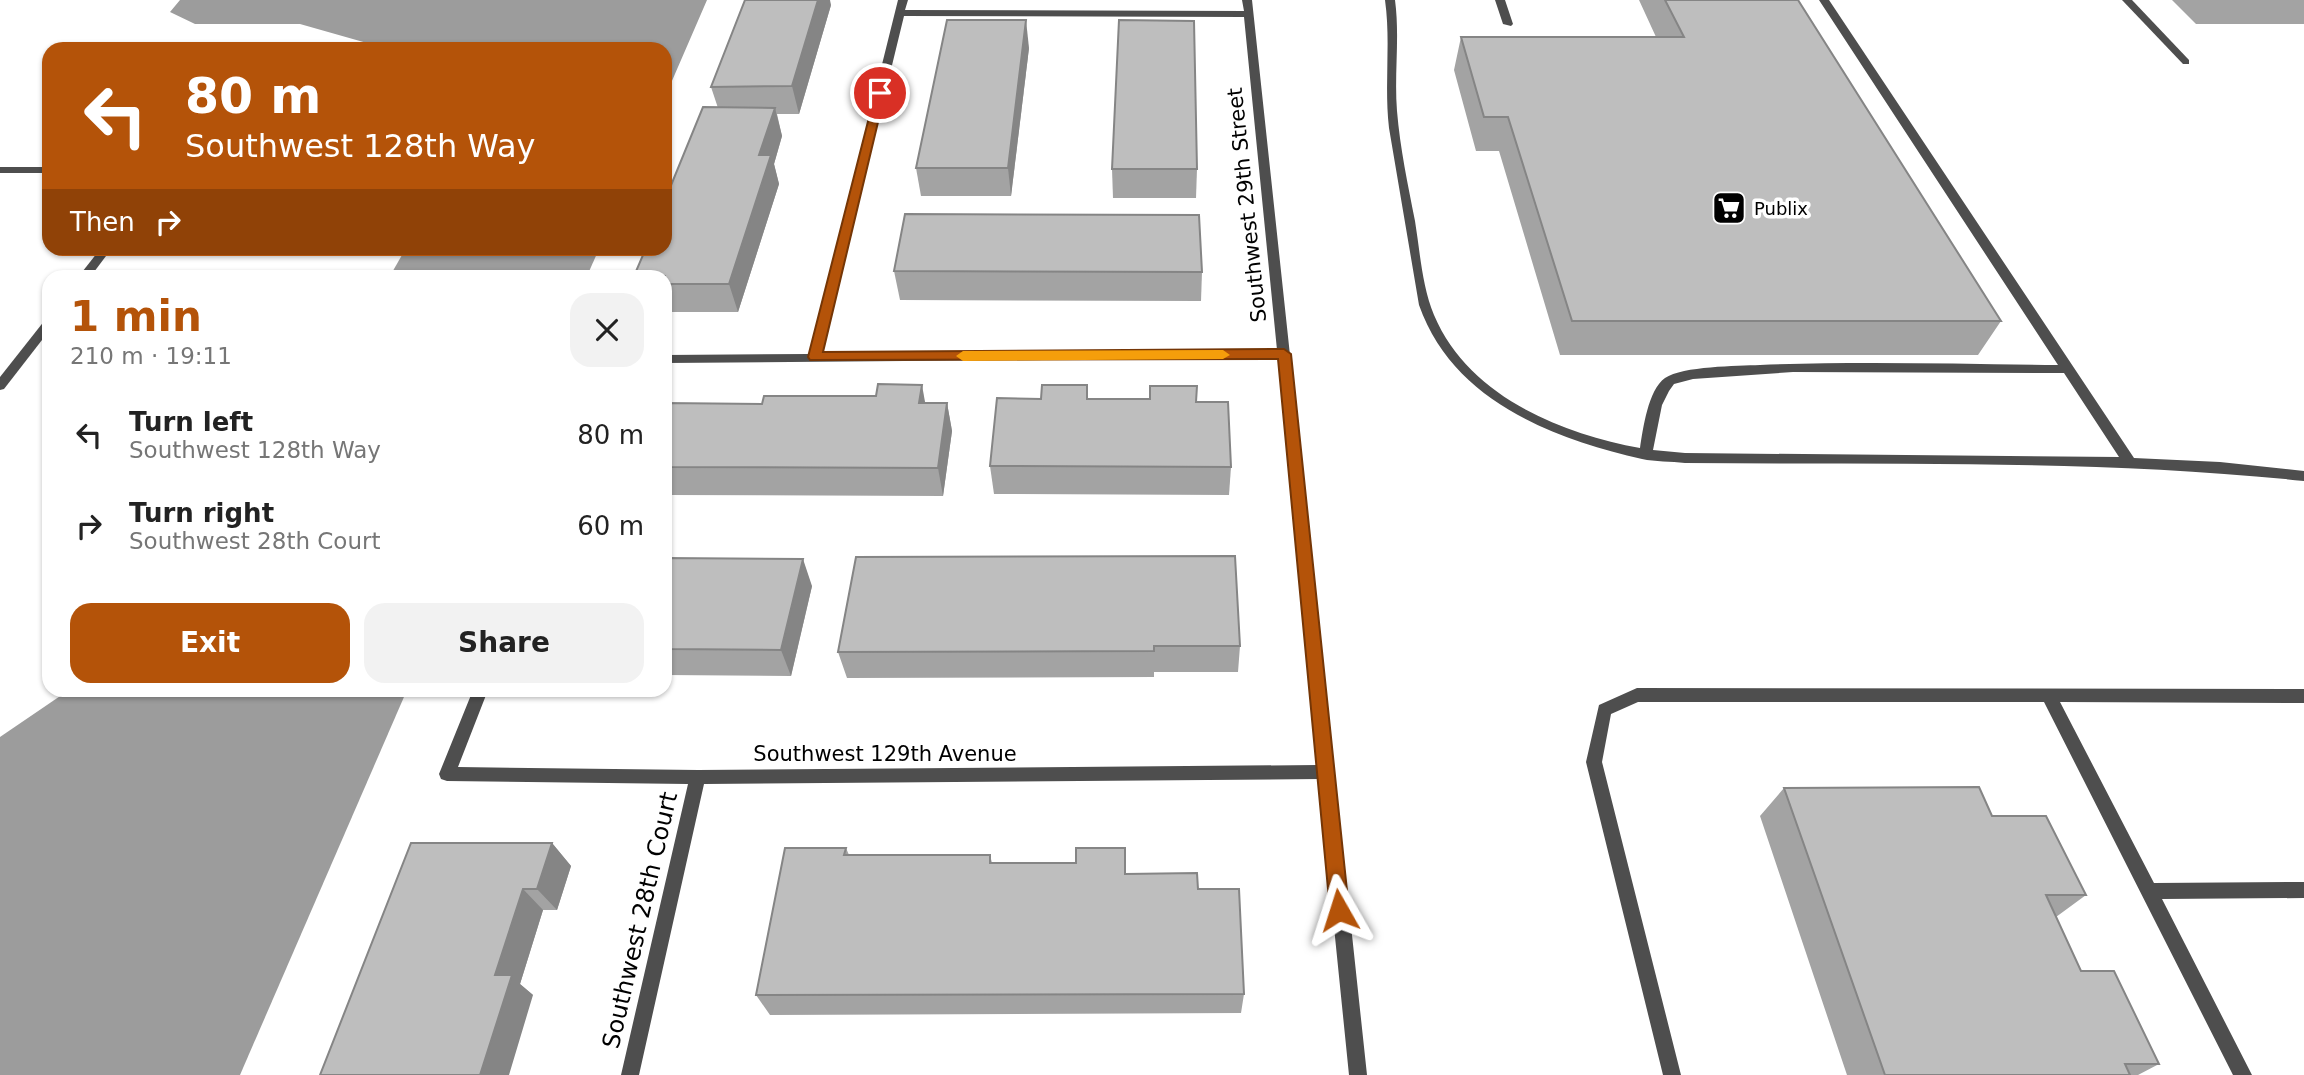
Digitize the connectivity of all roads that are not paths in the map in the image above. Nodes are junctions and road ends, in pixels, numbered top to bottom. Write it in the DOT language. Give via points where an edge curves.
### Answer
graph roads {
  1 [pos="902,0"];
  2 [pos="1390,0"];
  3 [pos="1500,0"];
  4 [pos="1824,0"];
  5 [pos="2127,0"];
  6 [pos="1248,7"];
  7 [pos="899,13"];
  8 [pos="1508,24"];
  9 [pos="2186,62"];
  10 [pos="0,170"];
  11 [pos="42,170"];
  12 [pos="101,256"];
  13 [pos="90,270"];
  14 [pos="42,332"];
  15 [pos="1284,354"];
  16 [pos="815,357"];
  17 [pos="672,359"];
  18 [pos="2068,369"];
  19 [pos="0,386"];
  20 [pos="1645,455"];
  21 [pos="2130,463"];
  22 [pos="2304,476"];
  23 [pos="2049,696"];
  24 [pos="2304,696"];
  25 [pos="477,697"];
  26 [pos="1324,772"];
  27 [pos="698,777"];
  28 [pos="2304,890"];
  29 [pos="2148,891"];
  30 [pos="630,1075"];
  31 [pos="1358,1075"];
  32 [pos="1672,1075"];
  33 [pos="2243,1075"];
  1 -- 7 [label="street"];
  2 -- 20 [label="street" via="1396,143 1422,300 1432,324 1476,380 1525,415 1594,445"];
  3 -- 8 [label="street"];
  4 -- 18 [label="street"];
  5 -- 9 [label="street"];
  6 -- 7 [label="street"];
  6 -- 15 [label="street, Southwest 29th Street"];
  7 -- 16 [label="street"];
  10 -- 11 [label="street"];
  12 -- 13 [label="street"];
  14 -- 19 [label="street"];
  15 -- 16 [label="street"];
  15 -- 26 [label="street, Southwest 29th Street"];
  16 -- 17 [label="street"];
  18 -- 20 [label="street" via="1742,369 1680,375 1659,395"];
  18 -- 21 [label="street"];
  20 -- 21 [label="street"];
  21 -- 22 [label="street"];
  23 -- 24 [label="street"];
  23 -- 29 [label="street"];
  23 -- 32 [label="street" via="1637,695 1604,710 1594,761"];
  25 -- 27 [label="street, Southwest 129th Avenue" via="447,774"];
  26 -- 27 [label="street, Southwest 129th Avenue"];
  26 -- 31 [label="street, Southwest 29th Street"];
  27 -- 30 [label="street, Southwest 28th Court"];
  28 -- 29 [label="street"];
  29 -- 33 [label="street"];
}
